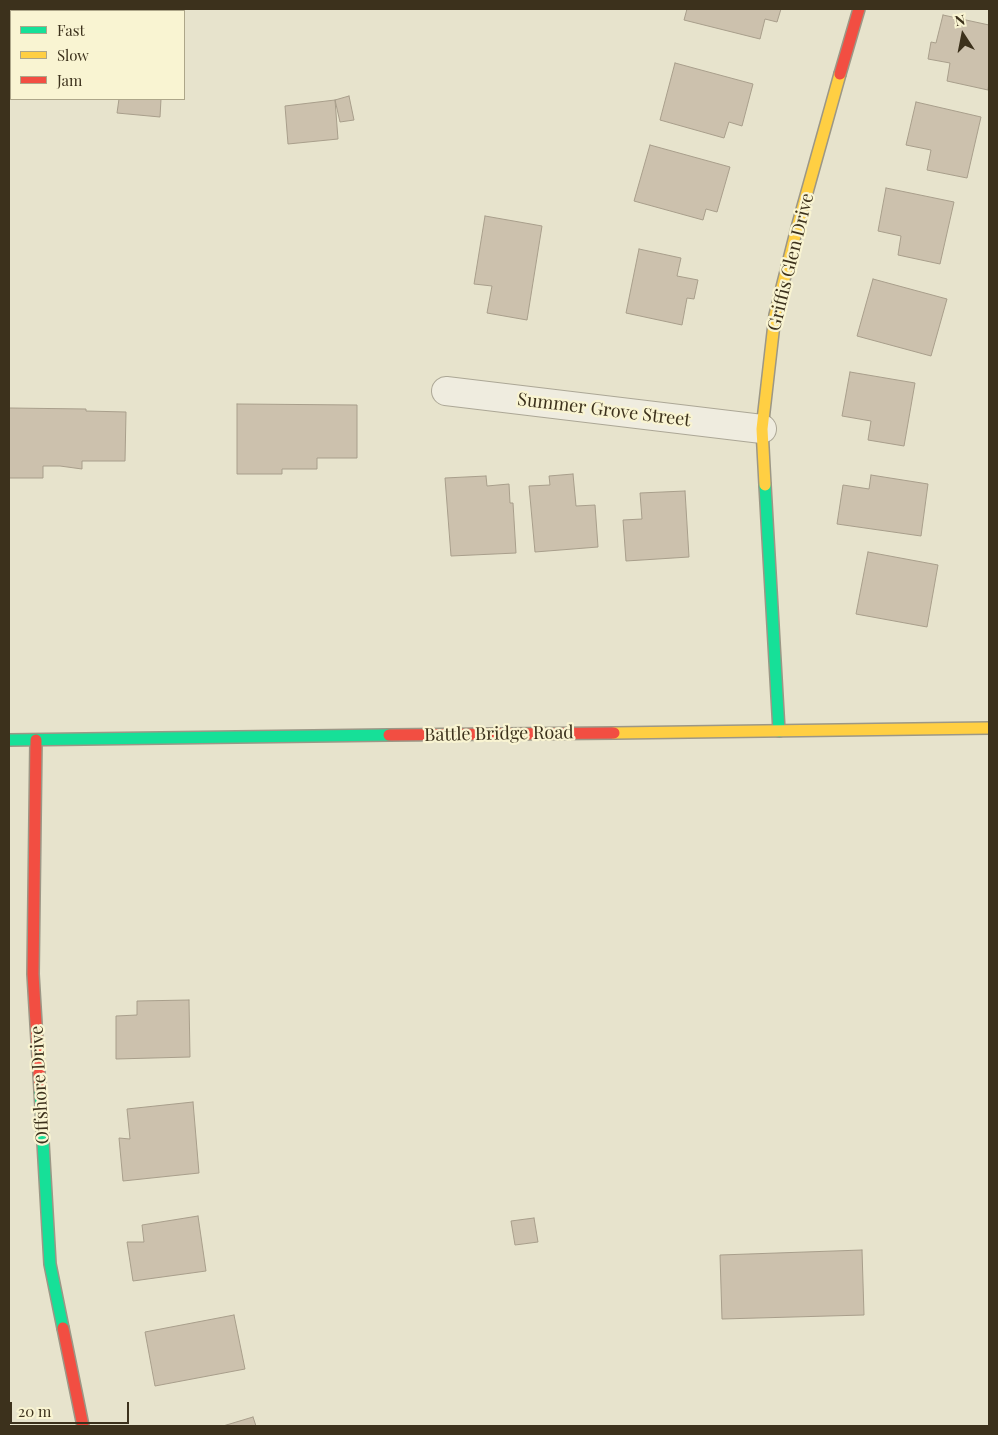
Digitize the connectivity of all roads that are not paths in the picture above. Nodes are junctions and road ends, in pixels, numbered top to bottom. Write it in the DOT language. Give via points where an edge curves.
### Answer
graph roads {
  1 [pos="860,9"];
  2 [pos="446,391"];
  3 [pos="762,429"];
  4 [pos="989,728"];
  5 [pos="779,730"];
  6 [pos="9,740"];
  7 [pos="36,740"];
  8 [pos="83,1426"];
  1 -- 3 [label="street, Griffis Glen Drive" via="775,315"];
  2 -- 3 [label="street, Summer Grove Street"];
  3 -- 5 [label="street, Griffis Glen Drive"];
  4 -- 5 [label="street, Battle Bridge Road"];
  5 -- 7 [label="street, Battle Bridge Road"];
  6 -- 7 [label="street, Battle Bridge Road"];
  7 -- 8 [label="street, Offshore Drive" via="34,974 50,1264"];
}
